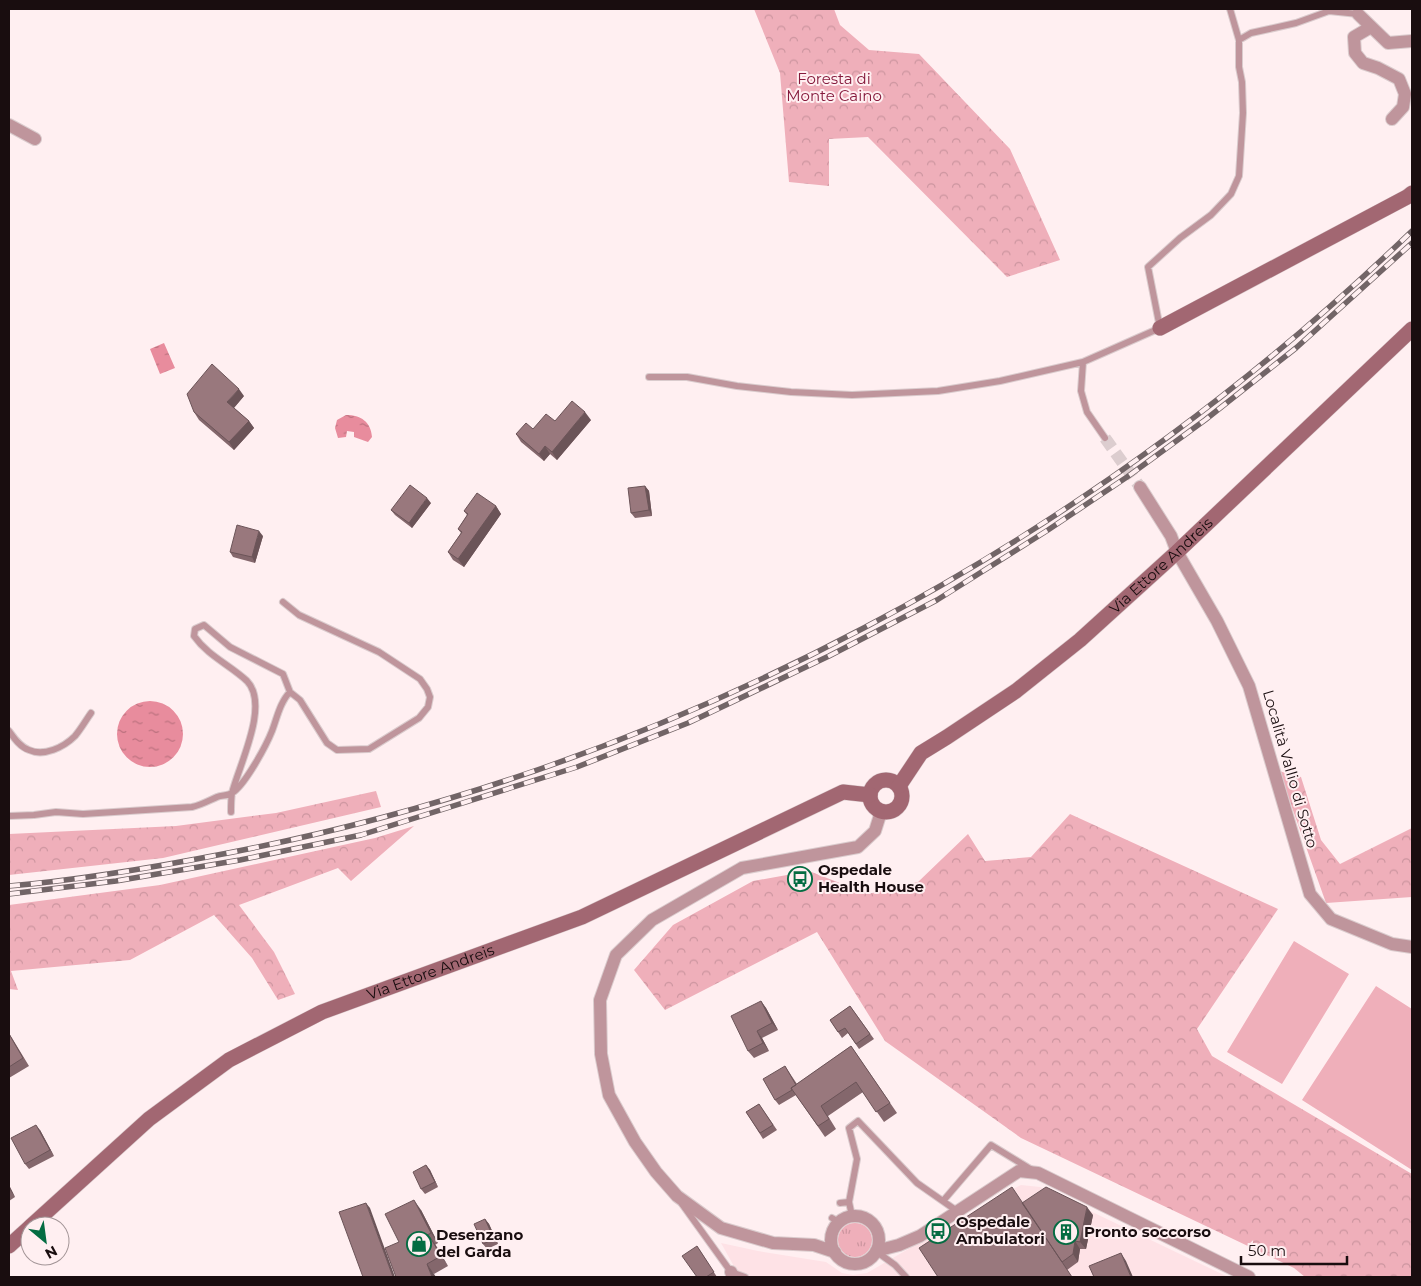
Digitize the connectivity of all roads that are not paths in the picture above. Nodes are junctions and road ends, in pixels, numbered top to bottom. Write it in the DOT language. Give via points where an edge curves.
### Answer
graph roads {
  1 [pos="1230,9"];
  2 [pos="1358,14"];
  3 [pos="1371,26"];
  4 [pos="1239,40"];
  5 [pos="1412,41"];
  6 [pos="1392,119"];
  7 [pos="9,125"];
  8 [pos="35,139"];
  9 [pos="1412,193"];
  10 [pos="1160,328"];
  11 [pos="1412,329"];
  12 [pos="1083,362"];
  13 [pos="649,377"];
  14 [pos="1105,438"];
  15 [pos="1140,487"];
  16 [pos="1178,552"];
  17 [pos="283,602"];
  18 [pos="290,692"];
  19 [pos="91,713"];
  20 [pos="9,731"];
  21 [pos="899,786"];
  22 [pos="232,794"];
  23 [pos="870,795"];
  24 [pos="231,812"];
  25 [pos="881,812"];
  26 [pos="9,816"];
  27 [pos="1412,947"];
  28 [pos="1038,1173"];
  29 [pos="676,1196"];
  30 [pos="849,1202"];
  31 [pos="943,1202"];
  32 [pos="840,1203"];
  33 [pos="957,1211"];
  34 [pos="41,1216"];
  35 [pos="852,1216"];
  36 [pos="878,1233"];
  37 [pos="20,1236"];
  38 [pos="831,1237"];
  39 [pos="900,1245"];
  40 [pos="9,1246"];
  41 [pos="814,1246"];
  42 [pos="876,1251"];
  43 [pos="835,1252"];
  44 [pos="732,1275"];
  45 [pos="745,1277"];
  46 [pos="906,1277"];
  47 [pos="1249,1277"];
  1 -- 4 [label="lane"];
  2 -- 3 [label="street"];
  2 -- 4 [label="lane" via="1330,11 1296,23 1250,33"];
  3 -- 5 [label="street" via="1388,43"];
  3 -- 6 [label="street" via="1354,37 1355,53 1363,63 1399,79 1405,94 1403,107"];
  4 -- 10 [label="lane" via="1243,113 1239,176 1231,194 1212,215 1148,267"];
  7 -- 8 [label="street"];
  9 -- 10 [label="street"];
  10 -- 12 [label="lane"];
  11 -- 16 [label="street, Via Ettore Andreis"];
  12 -- 13 [label="lane" via="938,391 852,395 791,392 687,377"];
  12 -- 14 [label="lane" via="1081,391 1087,412"];
  15 -- 16 [label="street, Località Vallio di Sotto"];
  16 -- 21 [label="street, Via Ettore Andreis" via="1080,640 1016,691 921,753"];
  16 -- 27 [label="street, Località Vallio di Sotto" via="1249,686 1310,894 1332,919 1392,944"];
  17 -- 18 [label="lane" via="299,615 379,652 420,678 430,697 428,707 419,718 369,749 337,750 326,743 300,700"];
  18 -- 22 [label="lane" via="259,757"];
  18 -- 22 [label="lane" via="283,674 230,647 204,626 195,629 194,636 200,646 247,682 255,698 244,758"];
  19 -- 20 [label="lane" via="74,736 44,753 29,750"];
  21 -- 23 [label="street" via="888,780 881,781"];
  21 -- 25 [label="street" via="902,803 893,811"];
  22 -- 24 [label="lane"];
  22 -- 26 [label="lane" via="192,807"];
  23 -- 25 [label="street" via="871,802"];
  23 -- 34 [label="street, Via Ettore Andreis" via="843,792 582,917 322,1012 229,1060 149,1119"];
  25 -- 29 [label="street" via="875,831 858,847 742,868 652,920 616,955 600,1000 601,1054 609,1095 635,1142"];
  28 -- 31 [label="lane" via="991,1145"];
  28 -- 33 [label="street" via="1019,1171"];
  28 -- 47 [label="street"];
  29 -- 41 [label="street" via="721,1228 773,1243"];
  29 -- 44 [label="lane"];
  30 -- 31 [label="lane" via="856,1159 849,1128 858,1121 918,1183"];
  30 -- 32 [label="lane"];
  30 -- 35 [label="lane"];
  31 -- 33 [label="lane"];
  33 -- 39 [label="street" via="920,1236"];
  35 -- 36 [label="street" via="865,1218"];
  35 -- 38 [label="street" via="835,1220"];
  36 -- 39 [label="street"];
  36 -- 42 [label="street"];
  37 -- 40 [label="street, Via Ettore Andreis"];
  38 -- 41 [label="street"];
  38 -- 43 [label="street"];
  39 -- 42 [label="street"];
  41 -- 43 [label="street"];
  42 -- 43 [label="street" via="872,1257 858,1263 844,1260"];
  42 -- 46 [label="lane"];
  44 -- 45 [label="lane"];
}
